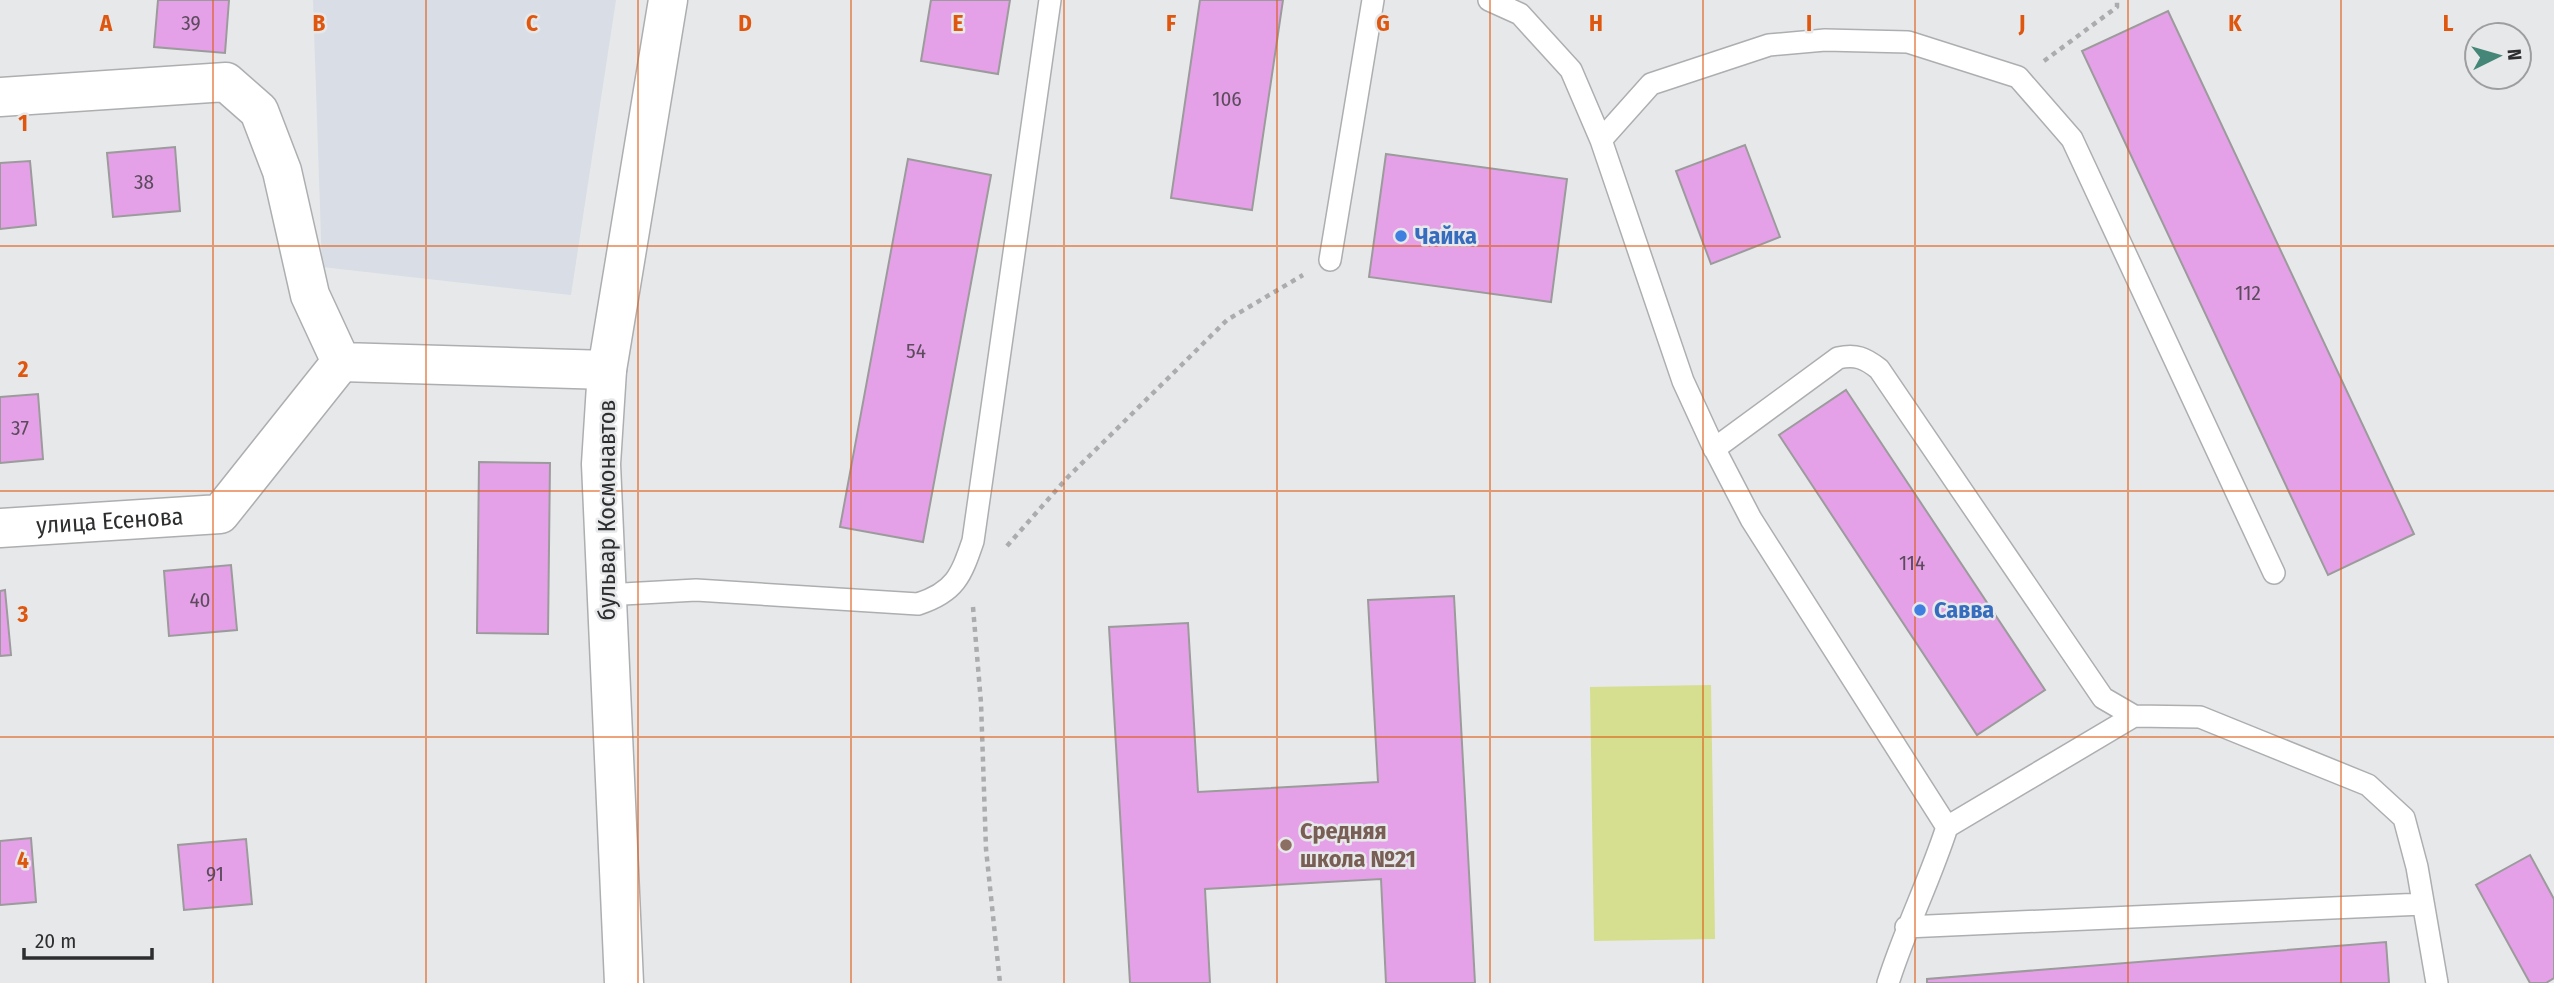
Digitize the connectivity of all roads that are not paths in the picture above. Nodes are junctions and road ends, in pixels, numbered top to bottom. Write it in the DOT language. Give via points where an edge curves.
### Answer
graph roads {
  1 [pos="668,0"];
  2 [pos="1050,0"];
  3 [pos="1373,0"];
  4 [pos="1489,0"];
  5 [pos="0,97"];
  6 [pos="1601,140"];
  7 [pos="1330,260"];
  8 [pos="341,362"];
  9 [pos="607,370"];
  10 [pos="1714,449"];
  11 [pos="0,528"];
  12 [pos="2274,573"];
  13 [pos="605,595"];
  14 [pos="2134,716"];
  15 [pos="1947,827"];
  16 [pos="2423,904"];
  17 [pos="1906,927"];
  18 [pos="624,983"];
  19 [pos="1888,983"];
  20 [pos="2437,983"];
  1 -- 9 [label="street, бульвар Космонавтов"];
  2 -- 13 [label="lane" via="972,541 963,570 939,597 918,604 696,590"];
  3 -- 7 [label="lane"];
  4 -- 6 [label="lane" via="1520,14 1571,70"];
  5 -- 8 [label="street" via="226,82 259,111 282,171 310,295"];
  6 -- 10 [label="lane" via="1683,382"];
  6 -- 12 [label="lane" via="1651,84 1769,45 1825,40 1908,42 2018,77 2072,139"];
  8 -- 9 [label="street"];
  8 -- 11 [label="street, улица Есенова" via="220,514"];
  9 -- 13 [label="street, бульвар Космонавтов" via="601,464"];
  10 -- 14 [label="lane" via="1838,358 1867,360 1879,369 2103,698"];
  10 -- 15 [label="lane" via="1751,519"];
  13 -- 18 [label="street, бульвар Космонавтов"];
  14 -- 15 [label="lane"];
  14 -- 16 [label="lane" via="2200,717 2368,785 2404,818"];
  15 -- 17 [label="lane" via="1934,869"];
  16 -- 17 [label="lane"];
  16 -- 20 [label="lane"];
  17 -- 19 [label="lane"];
}
